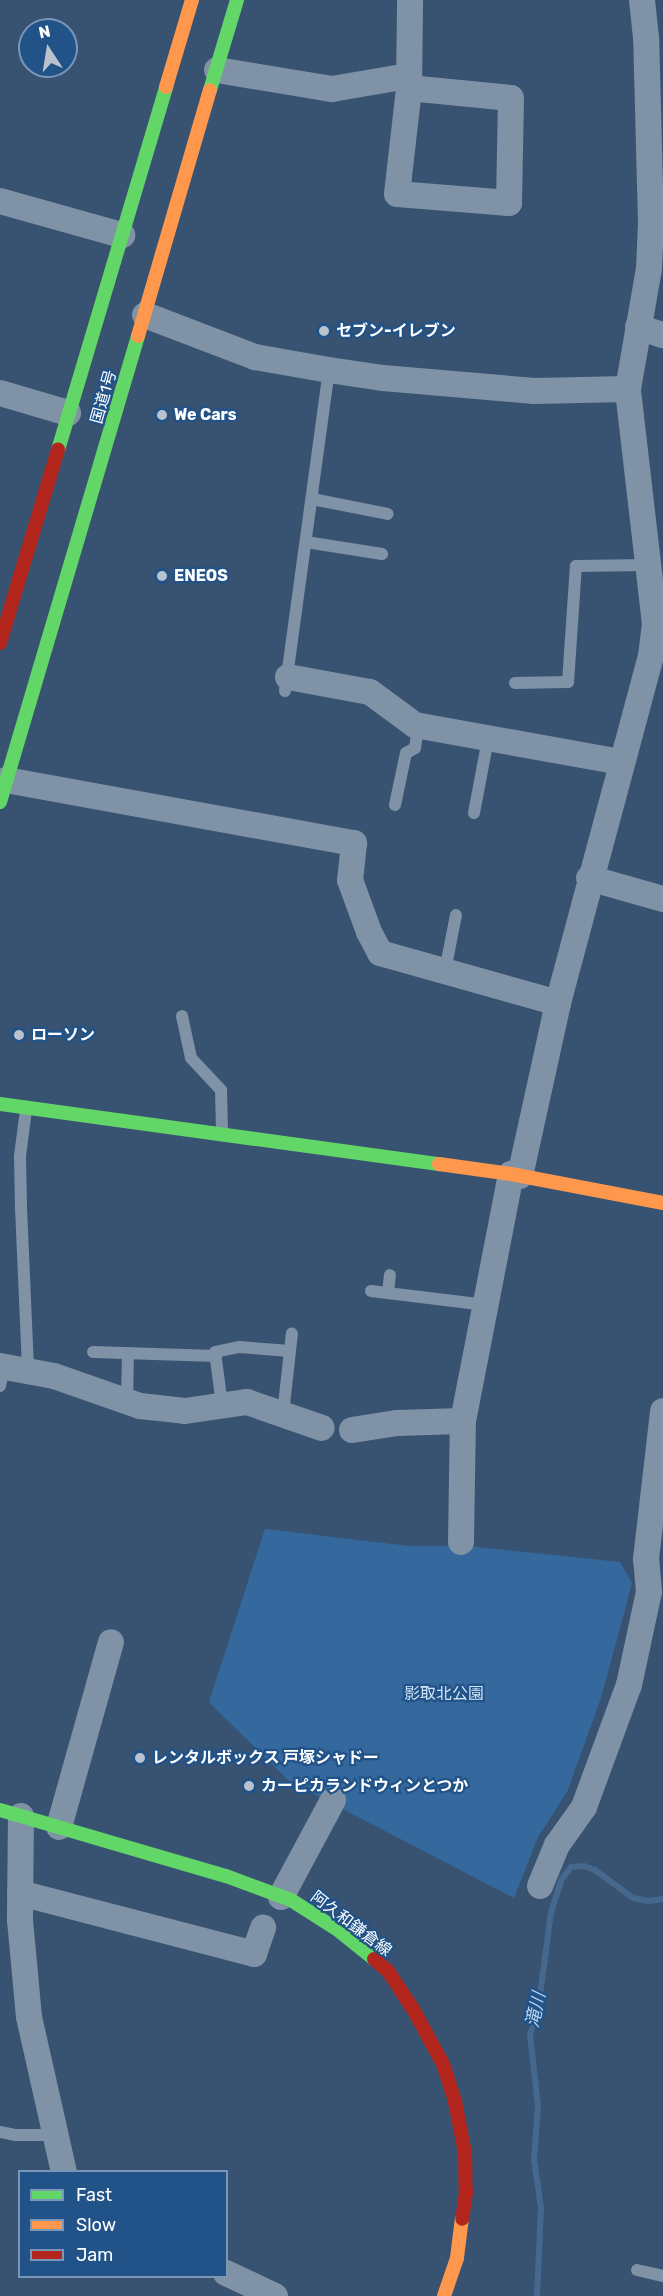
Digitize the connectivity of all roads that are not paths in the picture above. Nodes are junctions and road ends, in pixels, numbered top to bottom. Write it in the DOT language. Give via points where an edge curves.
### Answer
graph roads {
  1 [pos="237,0"];
  2 [pos="410,0"];
  3 [pos="642,0"];
  4 [pos="186,1"];
  5 [pos="217,70"];
  6 [pos="409,82"];
  7 [pos="0,201"];
  8 [pos="122,236"];
  9 [pos="145,315"];
  10 [pos="638,327"];
  11 [pos="663,335"];
  12 [pos="329,370"];
  13 [pos="628,389"];
  14 [pos="0,393"];
  15 [pos="68,413"];
  16 [pos="312,499"];
  17 [pos="388,514"];
  18 [pos="306,543"];
  19 [pos="382,554"];
  20 [pos="647,565"];
  21 [pos="0,643"];
  22 [pos="515,683"];
  23 [pos="286,684"];
  24 [pos="418,726"];
  25 [pos="488,739"];
  26 [pos="621,762"];
  27 [pos="3,791"];
  28 [pos="395,805"];
  29 [pos="474,813"];
  30 [pos="590,878"];
  31 [pos="663,899"];
  32 [pos="456,915"];
  33 [pos="445,971"];
  34 [pos="558,1003"];
  35 [pos="182,1016"];
  36 [pos="0,1104"];
  37 [pos="26,1106"];
  38 [pos="222,1134"];
  39 [pos="516,1175"];
  40 [pos="663,1203"];
  41 [pos="390,1275"];
  42 [pos="371,1291"];
  43 [pos="388,1293"];
  44 [pos="486,1305"];
  45 [pos="292,1333"];
  46 [pos="290,1351"];
  47 [pos="93,1352"];
  48 [pos="128,1355"];
  49 [pos="216,1356"];
  50 [pos="8,1372"];
  51 [pos="127,1401"];
  52 [pos="222,1405"];
  53 [pos="663,1411"];
  54 [pos="283,1414"];
  55 [pos="463,1421"];
  56 [pos="322,1428"];
  57 [pos="352,1430"];
  58 [pos="461,1542"];
  59 [pos="111,1642"];
  60 [pos="333,1800"];
  61 [pos="10,1813"];
  62 [pos="59,1827"];
  63 [pos="540,1886"];
  64 [pos="20,1893"];
  65 [pos="281,1897"];
  66 [pos="262,1928"];
  67 [pos="0,2132"];
  68 [pos="58,2135"];
  69 [pos="64,2170"];
  70 [pos="637,2270"];
  71 [pos="228,2274"];
  72 [pos="663,2276"];
  73 [pos="275,2296"];
  74 [pos="444,2296"];
  1 -- 5 [label="main road, 国道1号"];
  2 -- 6 [label="street"];
  3 -- 10 [label="street" via="651,223 649,269"];
  4 -- 8 [label="main road, 国道1号"];
  5 -- 6 [label="street" via="332,89"];
  5 -- 9 [label="main road, 国道1号"];
  6 -- 6 [label="street" via="397,194 509,203 511,98"];
  7 -- 8 [label="street"];
  8 -- 15 [label="main road, 国道1号"];
  9 -- 12 [label="street" via="255,357"];
  9 -- 27 [label="main road, 国道1号"];
  10 -- 11 [label="street"];
  10 -- 13 [label="street"];
  12 -- 13 [label="street" via="534,391"];
  12 -- 16 [label="lane"];
  13 -- 20 [label="street"];
  14 -- 15 [label="street"];
  15 -- 21 [label="main road, 国道1号"];
  16 -- 17 [label="lane"];
  16 -- 18 [label="lane"];
  18 -- 19 [label="lane"];
  18 -- 23 [label="lane"];
  20 -- 22 [label="lane" via="576,566 568,682"];
  20 -- 26 [label="street" via="655,624 651,656"];
  23 -- 24 [label="street" via="370,692"];
  24 -- 25 [label="street"];
  24 -- 28 [label="lane" via="415,748 406,753"];
  25 -- 26 [label="street"];
  25 -- 29 [label="lane"];
  26 -- 30 [label="street"];
  27 -- 33 [label="street" via="354,843 350,880 364,923 380,953"];
  30 -- 31 [label="street"];
  30 -- 34 [label="street"];
  32 -- 33 [label="lane"];
  33 -- 34 [label="street"];
  34 -- 39 [label="street"];
  35 -- 38 [label="lane" via="191,1058 221,1090"];
  36 -- 37 [label="main road"];
  37 -- 38 [label="main road"];
  37 -- 50 [label="lane" via="20,1156 23,1292"];
  38 -- 39 [label="main road"];
  39 -- 40 [label="main road"];
  39 -- 44 [label="street"];
  41 -- 43 [label="lane"];
  42 -- 43 [label="lane"];
  43 -- 44 [label="lane"];
  44 -- 55 [label="street"];
  45 -- 46 [label="lane"];
  46 -- 49 [label="lane" via="239,1347 215,1352"];
  46 -- 54 [label="lane"];
  47 -- 48 [label="lane"];
  48 -- 49 [label="lane"];
  48 -- 51 [label="lane"];
  49 -- 52 [label="lane"];
  50 -- 51 [label="street"];
  51 -- 52 [label="street" via="185,1411"];
  52 -- 54 [label="street" via="247,1402"];
  53 -- 63 [label="street" via="646,1559 649,1592 629,1685 584,1807 557,1845"];
  54 -- 56 [label="street"];
  55 -- 57 [label="street" via="398,1423"];
  55 -- 58 [label="street"];
  59 -- 62 [label="street"];
  60 -- 65 [label="street"];
  61 -- 62 [label="main road, 阿久和鎌倉線"];
  61 -- 64 [label="street"];
  62 -- 65 [label="main road, 阿久和鎌倉線" via="226,1876"];
  64 -- 66 [label="street" via="254,1954"];
  64 -- 68 [label="street" via="29,2017"];
  65 -- 74 [label="main road, 阿久和鎌倉線" via="338,1930 388,1971 443,2064 465,2153 466,2192 457,2258"];
  67 -- 68 [label="lane"];
  68 -- 69 [label="street"];
  70 -- 72 [label="lane"];
  71 -- 73 [label="street"];
}
